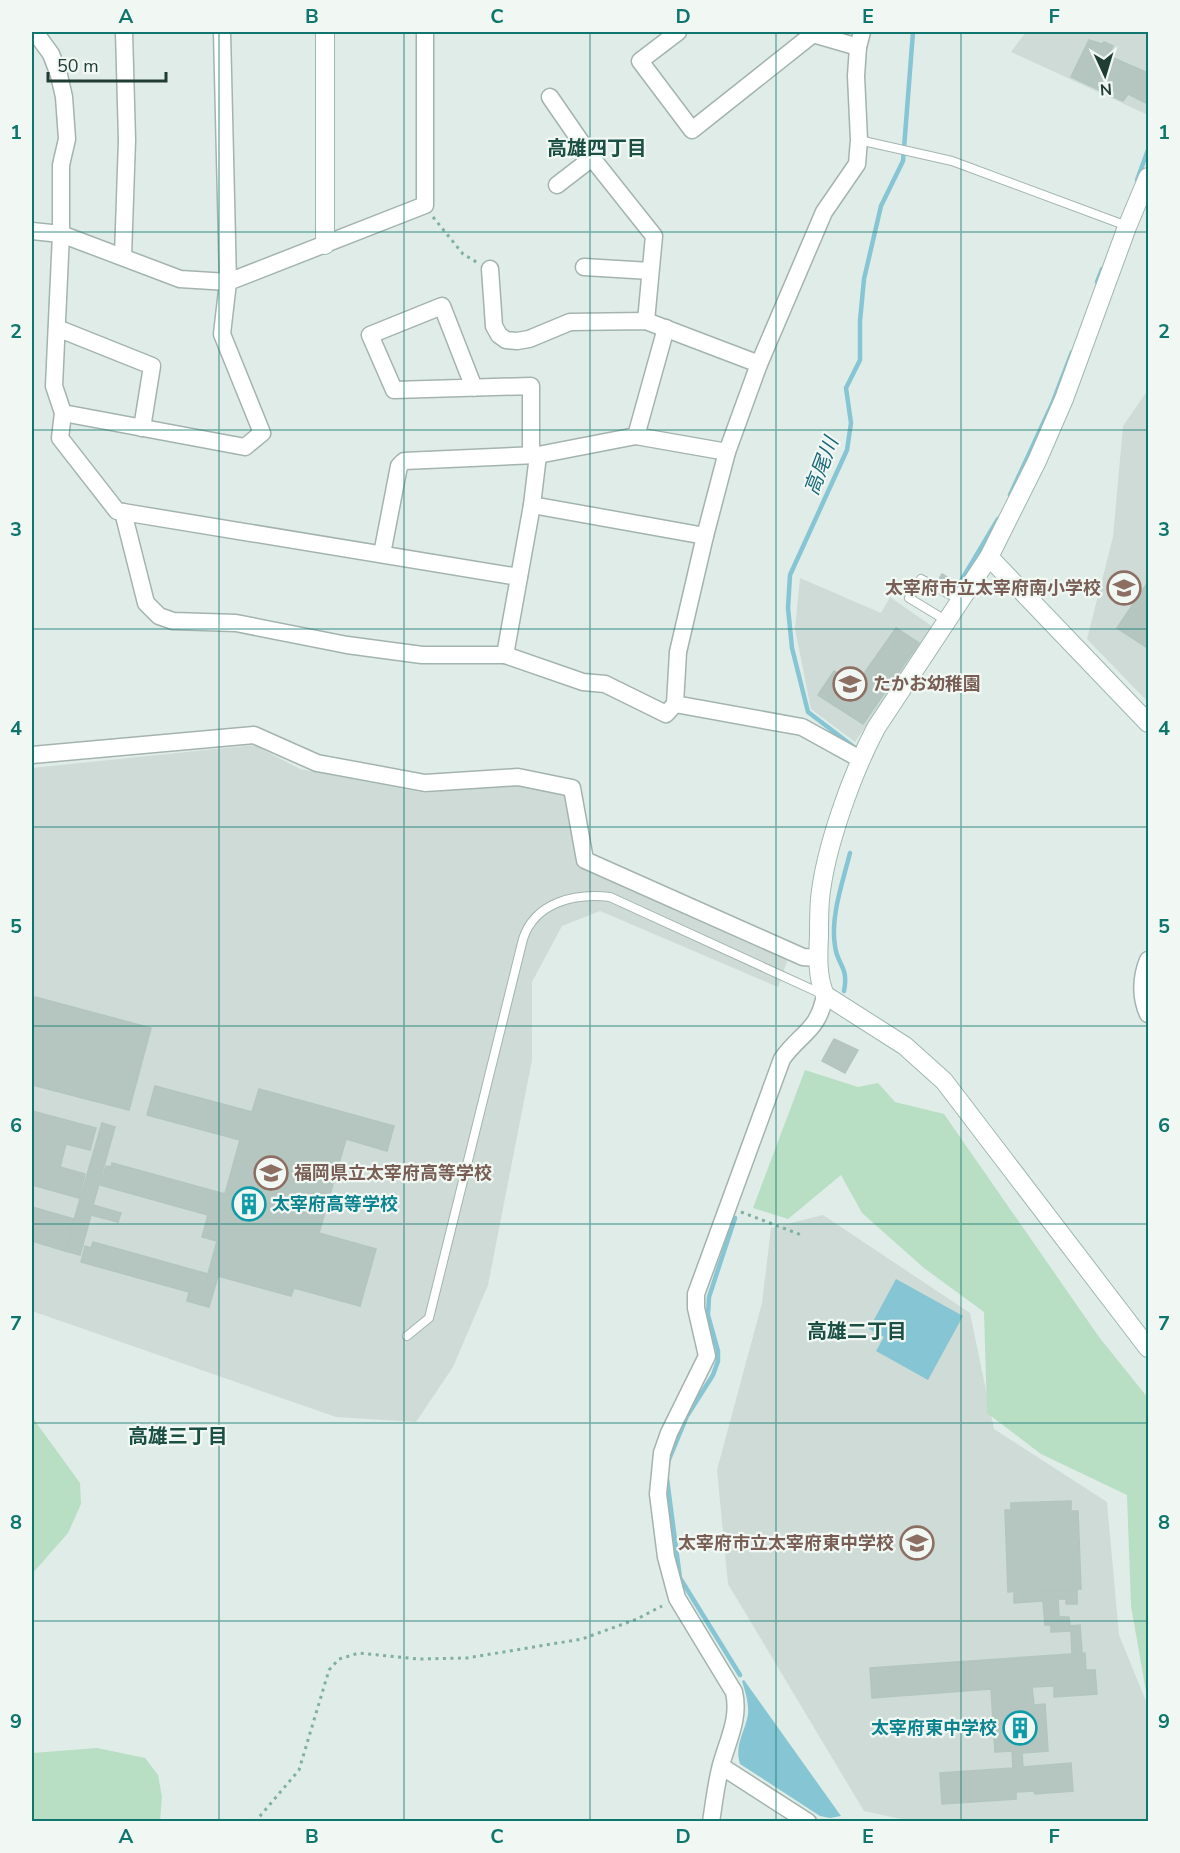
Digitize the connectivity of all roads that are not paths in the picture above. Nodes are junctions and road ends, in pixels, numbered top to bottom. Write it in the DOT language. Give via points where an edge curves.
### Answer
graph roads {
  1 [pos="35,32"];
  2 [pos="124,32"];
  3 [pos="222,32"];
  4 [pos="325,32"];
  5 [pos="424,32"];
  6 [pos="678,32"];
  7 [pos="812,33"];
  8 [pos="860,39"];
  9 [pos="550,97"];
  10 [pos="859,140"];
  11 [pos="592,158"];
  12 [pos="1149,177"];
  13 [pos="557,185"];
  14 [pos="1127,227"];
  15 [pos="32,231"];
  16 [pos="61,234"];
  17 [pos="325,245"];
  18 [pos="123,256"];
  19 [pos="584,267"];
  20 [pos="490,268"];
  21 [pos="650,271"];
  22 [pos="228,282"];
  23 [pos="646,321"];
  24 [pos="57,328"];
  25 [pos="666,328"];
  26 [pos="759,364"];
  27 [pos="474,388"];
  28 [pos="63,413"];
  29 [pos="142,428"];
  30 [pos="636,436"];
  31 [pos="727,452"];
  32 [pos="534,455"];
  33 [pos="532,505"];
  34 [pos="123,512"];
  35 [pos="705,536"];
  36 [pos="382,554"];
  37 [pos="989,557"];
  38 [pos="519,578"];
  39 [pos="960,600"];
  40 [pos="947,621"];
  41 [pos="505,655"];
  42 [pos="675,704"];
  43 [pos="1149,723"];
  44 [pos="32,755"];
  45 [pos="861,759"];
  46 [pos="818,958"];
  47 [pos="1149,960"];
  48 [pos="825,995"];
  49 [pos="1149,1014"];
  50 [pos="407,1336"];
  51 [pos="1147,1344"];
  52 [pos="721,1767"];
  53 [pos="711,1821"];
  54 [pos="808,1821"];
  1 -- 16 [label="street" via="51,54 64,97 67,139 61,165"];
  2 -- 18 [label="street" via="127,140"];
  3 -- 22 [label="street"];
  4 -- 17 [label="street"];
  5 -- 17 [label="street" via="425,205"];
  6 -- 7 [label="street" via="640,61 692,130"];
  7 -- 8 [label="street"];
  8 -- 10 [label="street" via="856,76"];
  9 -- 11 [label="street"];
  10 -- 14 [label="lane" via="952,161"];
  10 -- 26 [label="street" via="857,164 824,212"];
  11 -- 13 [label="street"];
  11 -- 21 [label="street" via="654,236"];
  12 -- 14 [label="street"];
  14 -- 37 [label="street" via="1064,399"];
  15 -- 16 [label="street"];
  16 -- 18 [label="street"];
  16 -- 24 [label="street"];
  17 -- 22 [label="street"];
  18 -- 22 [label="street" via="180,279"];
  19 -- 21 [label="street"];
  20 -- 23 [label="street" via="494,326 506,340 529,339 570,322"];
  21 -- 23 [label="street"];
  22 -- 29 [label="street" via="222,334 262,433 245,447"];
  23 -- 25 [label="street"];
  24 -- 28 [label="street" via="54,386"];
  24 -- 29 [label="street" via="152,366"];
  25 -- 26 [label="street"];
  25 -- 30 [label="street"];
  26 -- 31 [label="street"];
  27 -- 27 [label="street" via="394,390 370,335 442,306"];
  27 -- 32 [label="street" via="531,386"];
  28 -- 29 [label="street"];
  28 -- 34 [label="street" via="61,441 117,511"];
  30 -- 31 [label="street"];
  30 -- 32 [label="street"];
  31 -- 35 [label="street"];
  32 -- 33 [label="street"];
  32 -- 36 [label="street" via="404,461 399,466"];
  33 -- 35 [label="street"];
  33 -- 38 [label="street"];
  34 -- 36 [label="street"];
  34 -- 41 [label="street" via="146,603 159,616 173,621 236,623 422,655"];
  35 -- 42 [label="street" via="678,652"];
  36 -- 38 [label="street"];
  37 -- 39 [label="street"];
  37 -- 43 [label="street"];
  38 -- 41 [label="street"];
  39 -- 40 [label="street"];
  39 -- 40 [label="lane" via="921,579 909,598"];
  40 -- 45 [label="street" via="876,729"];
  41 -- 42 [label="street" via="583,682 605,684 666,714"];
  42 -- 45 [label="street" via="802,727"];
  44 -- 46 [label="street" via="254,735 316,763 424,783 518,777 572,788 585,860 803,957"];
  45 -- 46 [label="street" via="832,842 820,898"];
  46 -- 48 [label="street"];
  47 -- 49 [label="street" via="1142,1002"];
  48 -- 50 [label="lane" via="610,897 571,898 542,911 526,928 429,1318"];
  48 -- 51 [label="street" via="905,1046 944,1081"];
  48 -- 52 [label="street" via="817,1022 782,1059 696,1294 706,1363 662,1453 658,1494 666,1557 677,1598 734,1692 737,1704"];
  52 -- 53 [label="street"];
  52 -- 54 [label="street"];
}
